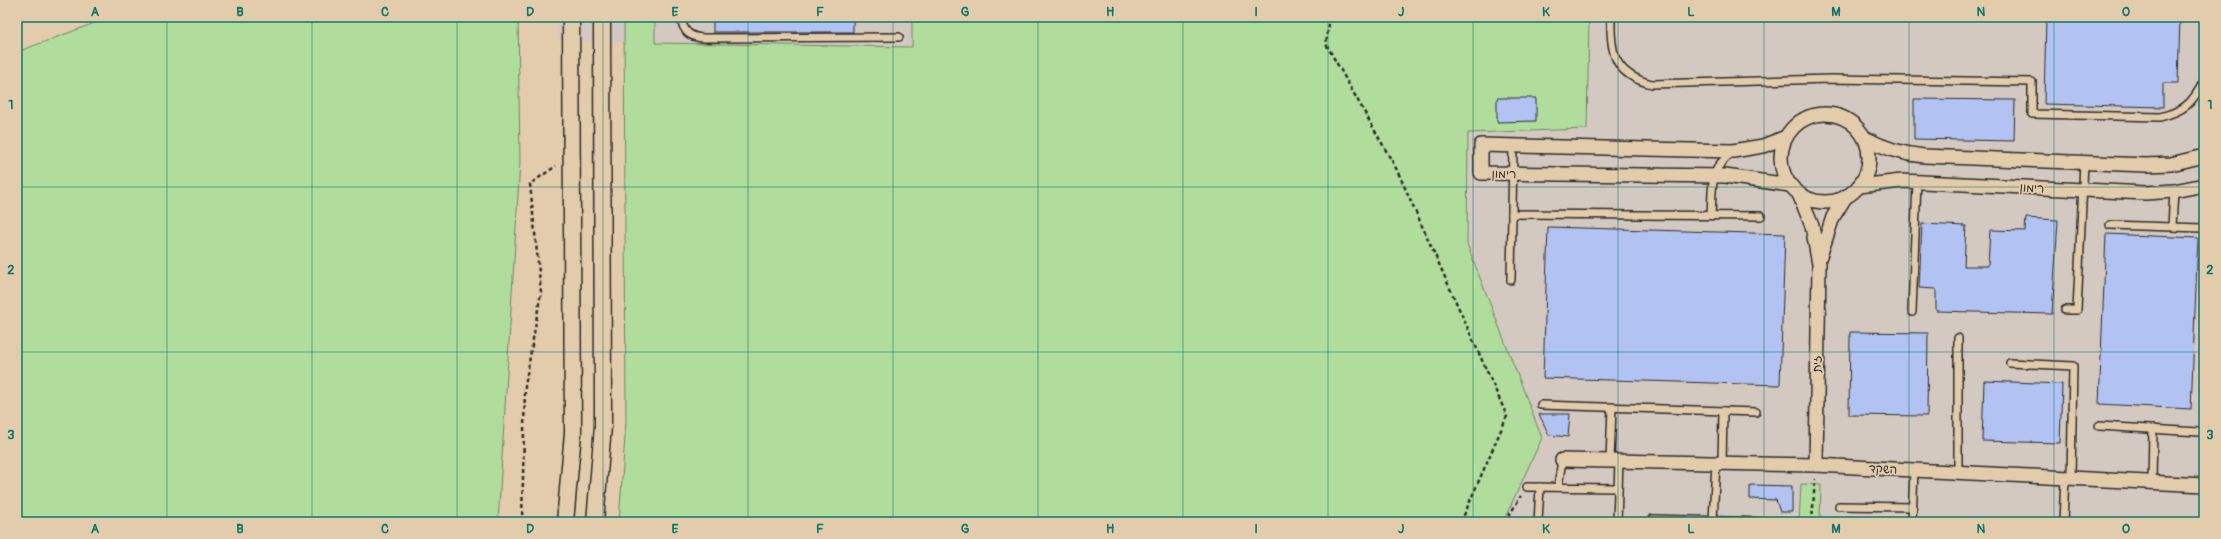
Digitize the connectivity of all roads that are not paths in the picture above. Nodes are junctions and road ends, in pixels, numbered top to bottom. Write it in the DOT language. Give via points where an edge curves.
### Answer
graph roads {
  1 [pos="571,17"];
  2 [pos="602,17"];
  3 [pos="680,17"];
  4 [pos="1611,17"];
  5 [pos="899,37"];
  6 [pos="2204,81"];
  7 [pos="1786,137"];
  8 [pos="1865,138"];
  9 [pos="1513,146"];
  10 [pos="1733,151"];
  11 [pos="2204,156"];
  12 [pos="2084,163"];
  13 [pos="1512,174"];
  14 [pos="1714,176"];
  15 [pos="1917,182"];
  16 [pos="2204,185"];
  17 [pos="1859,186"];
  18 [pos="1795,190"];
  19 [pos="2082,190"];
  20 [pos="2174,192"];
  21 [pos="1846,196"];
  22 [pos="1512,214"];
  23 [pos="1711,215"];
  24 [pos="1761,216"];
  25 [pos="2110,225"];
  26 [pos="2172,226"];
  27 [pos="2202,228"];
  28 [pos="1819,264"];
  29 [pos="1511,280"];
  30 [pos="2065,310"];
  31 [pos="1912,312"];
  32 [pos="1958,338"];
  33 [pos="2010,363"];
  34 [pos="1541,405"];
  35 [pos="1612,407"];
  36 [pos="1723,410"];
  37 [pos="1756,412"];
  38 [pos="2098,426"];
  39 [pos="2153,429"];
  40 [pos="2199,432"];
  41 [pos="1562,460"];
  42 [pos="1614,461"];
  43 [pos="1719,463"];
  44 [pos="1816,465"];
  45 [pos="1914,470"];
  46 [pos="1958,472"];
  47 [pos="2068,478"];
  48 [pos="2152,483"];
  49 [pos="2204,484"];
  50 [pos="1526,487"];
  51 [pos="1540,487"];
  52 [pos="1558,487"];
  53 [pos="1618,488"];
  54 [pos="1839,506"];
  55 [pos="1913,507"];
  56 [pos="1653,519"];
  57 [pos="1713,520"];
  58 [pos="565,522"];
  59 [pos="595,522"];
  60 [pos="1538,522"];
  61 [pos="1617,522"];
  62 [pos="1763,522"];
  63 [pos="1912,522"];
  64 [pos="2063,522"];
  1 -- 58 [label="street" via="573,432"];
  2 -- 59 [label="street" via="603,426"];
  3 -- 5 [label="lane" via="683,29 691,37"];
  4 -- 6 [label="lane" via="1612,51 1619,67 1636,80 1652,84 1831,79 2032,82 2032,114 2160,117 2179,112 2197,95"];
  7 -- 8 [label="street" via="1802,120 1815,114 1830,113 1856,126"];
  7 -- 10 [label="street, רימון" via="1763,146"];
  7 -- 18 [label="street" via="1781,153 1782,173"];
  8 -- 12 [label="street" via="1882,148 1902,154"];
  8 -- 17 [label="street" via="1869,164"];
  9 -- 10 [label="street, רימון"];
  9 -- 13 [label="lane"];
  9 -- 13 [label="street, רימון" via="1481,145 1481,173"];
  10 -- 14 [label="lane" via="1720,161"];
  11 -- 12 [label="street" via="2171,164"];
  12 -- 19 [label="lane"];
  13 -- 14 [label="street, רימון"];
  13 -- 22 [label="lane"];
  14 -- 18 [label="street, רימון"];
  14 -- 23 [label="lane"];
  15 -- 17 [label="street, רימון" via="1902,181"];
  15 -- 19 [label="street, רימון"];
  15 -- 31 [label="lane"];
  16 -- 20 [label="street, רימון"];
  17 -- 21 [label="street"];
  18 -- 21 [label="street" via="1810,200 1823,202"];
  18 -- 28 [label="street, זית" via="1814,232"];
  19 -- 20 [label="street, רימון"];
  19 -- 30 [label="lane" via="2077,310"];
  20 -- 26 [label="lane"];
  21 -- 28 [label="street, זית" via="1833,217"];
  22 -- 23 [label="lane"];
  22 -- 29 [label="lane"];
  23 -- 24 [label="lane"];
  25 -- 26 [label="lane"];
  26 -- 27 [label="lane"];
  28 -- 44 [label="street, זית"];
  32 -- 46 [label="lane"];
  33 -- 47 [label="lane" via="2073,366"];
  34 -- 35 [label="lane"];
  35 -- 36 [label="lane"];
  35 -- 42 [label="lane"];
  36 -- 37 [label="lane"];
  36 -- 43 [label="lane"];
  38 -- 39 [label="lane"];
  39 -- 40 [label="lane"];
  39 -- 48 [label="lane"];
  41 -- 42 [label="street, השקד"];
  41 -- 52 [label="lane"];
  42 -- 43 [label="street, השקד"];
  42 -- 53 [label="lane"];
  43 -- 44 [label="street, השקד"];
  43 -- 57 [label="lane"];
  44 -- 45 [label="street, השקד"];
  45 -- 46 [label="street, השקד"];
  45 -- 55 [label="lane"];
  46 -- 47 [label="street, השקד"];
  47 -- 48 [label="street, השקד"];
  47 -- 64 [label="lane"];
  48 -- 49 [label="street, השקד"];
  50 -- 51 [label="lane"];
  51 -- 52 [label="lane"];
  51 -- 60 [label="lane"];
  52 -- 53 [label="lane"];
  53 -- 61 [label="lane"];
  54 -- 55 [label="lane"];
  55 -- 63 [label="lane"];
  56 -- 57 [label="lane"];
  57 -- 62 [label="lane"];
}
